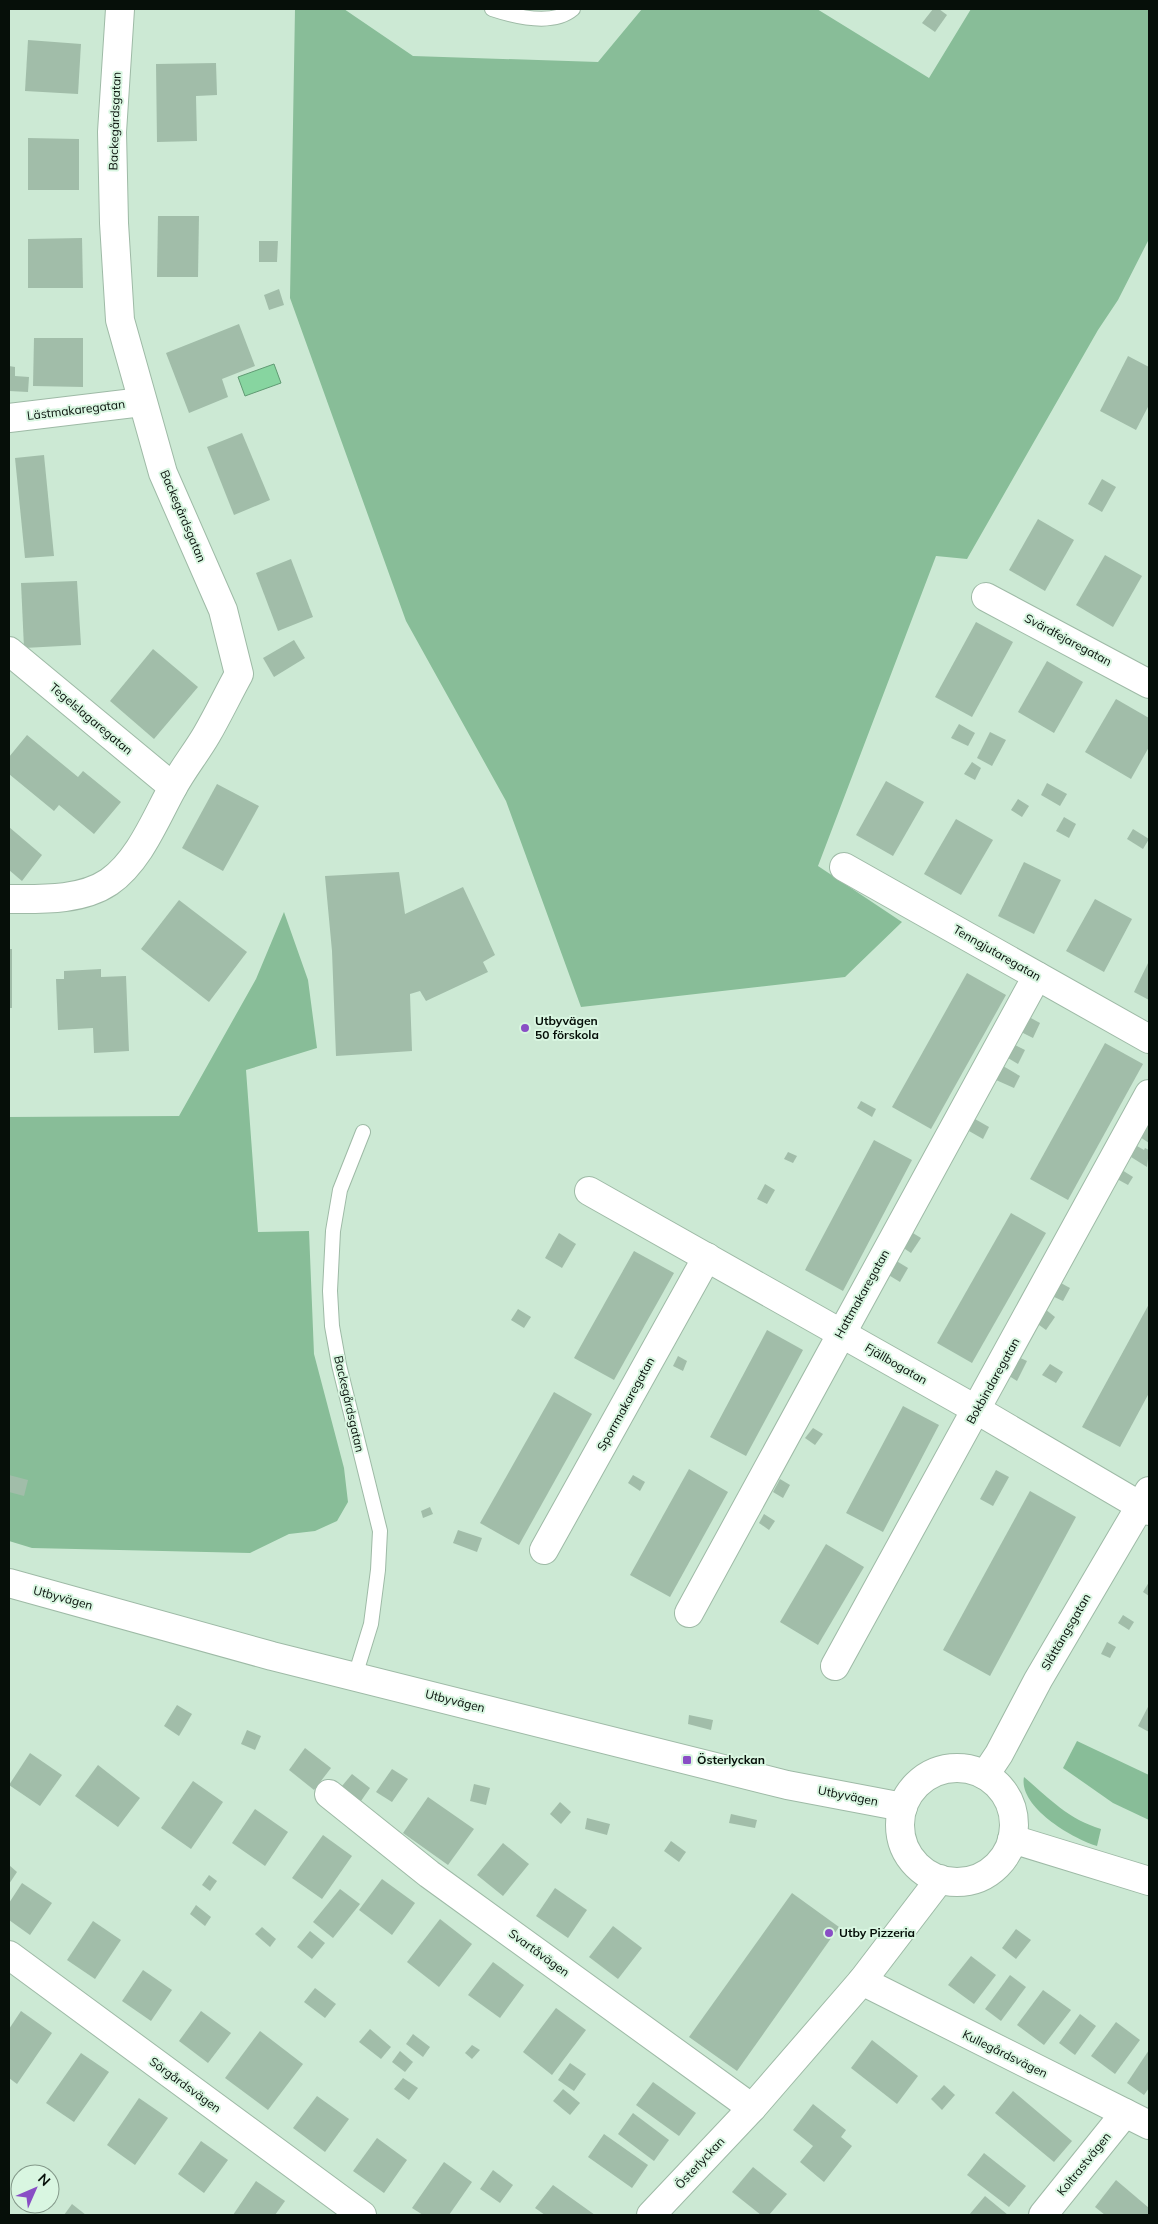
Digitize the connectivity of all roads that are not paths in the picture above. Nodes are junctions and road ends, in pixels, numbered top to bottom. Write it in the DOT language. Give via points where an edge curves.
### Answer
graph roads {
  1 [pos="120,9"];
  2 [pos="492,9"];
  3 [pos="573,9"];
  4 [pos="142,402"];
  5 [pos="9,418"];
  6 [pos="986,597"];
  7 [pos="9,652"];
  8 [pos="1149,684"];
  9 [pos="173,788"];
  10 [pos="844,867"];
  11 [pos="9,899"];
  12 [pos="1037,976"];
  13 [pos="1149,1039"];
  14 [pos="1149,1094"];
  15 [pos="363,1132"];
  16 [pos="589,1191"];
  17 [pos="707,1257"];
  18 [pos="841,1332"];
  19 [pos="977,1410"];
  20 [pos="1146,1502"];
  21 [pos="544,1550"];
  22 [pos="9,1584"];
  23 [pos="689,1613"];
  24 [pos="835,1666"];
  25 [pos="355,1676"];
  26 [pos="985,1775"];
  27 [pos="329,1794"];
  28 [pos="903,1807"];
  29 [pos="1012,1839"];
  30 [pos="940,1879"];
  31 [pos="1149,1881"];
  32 [pos="9,1955"];
  33 [pos="862,1981"];
  34 [pos="752,2108"];
  35 [pos="1125,2113"];
  36 [pos="1149,2124"];
  37 [pos="362,2215"];
  38 [pos="651,2215"];
  39 [pos="1043,2215"];
  1 -- 4 [label="street, Backegårdsgatan" via="112,132 114,222 120,320"];
  2 -- 3 [label="lane" via="547,19 562,17"];
  4 -- 5 [label="street, Lästmakaregatan"];
  4 -- 9 [label="street, Backegårdsgatan" via="163,473 223,610 239,674"];
  6 -- 8 [label="street, Svärdfejaregatan"];
  7 -- 9 [label="street, Tegelslagaregatan"];
  9 -- 11 [label="street, Backegårdsgatan" via="148,835 126,866 108,882 87,892 68,896"];
  10 -- 12 [label="street, Tenngjutaregatan"];
  12 -- 13 [label="street, Tenngjutaregatan"];
  12 -- 18 [label="street, Hattmakaregatan"];
  14 -- 19 [label="street, Bokbindaregatan"];
  15 -- 25 [label="lane, Backegårdsgatan" via="340,1190 333,1231 330,1291 339,1365 380,1531 371,1624"];
  16 -- 17 [label="street, Fjällbogatan"];
  17 -- 18 [label="street, Fjällbogatan"];
  17 -- 21 [label="street, Sporrmakaregatan"];
  18 -- 19 [label="street, Fjällbogatan"];
  18 -- 23 [label="street, Hattmakaregatan"];
  19 -- 20 [label="street, Fjällbogatan"];
  19 -- 24 [label="street, Bokbindaregatan"];
  20 -- 26 [label="street, Slåttängsgatan" via="1038,1680"];
  22 -- 25 [label="street, Utbyvägen"];
  25 -- 28 [label="street, Utbyvägen" via="787,1785"];
  26 -- 28 [label="street" via="961,1768 937,1772 916,1786"];
  26 -- 29 [label="street" via="1007,1798 1014,1818"];
  27 -- 34 [label="street, Svartåvägen" via="429,1874"];
  28 -- 30 [label="street" via="901,1832 910,1856 928,1874"];
  29 -- 30 [label="street" via="1000,1862 990,1872 966,1881"];
  29 -- 31 [label="street"];
  30 -- 33 [label="street, Österlyckan"];
  32 -- 37 [label="street, Sörgårdsvägen"];
  33 -- 34 [label="street, Österlyckan"];
  33 -- 35 [label="street, Kullegårdsvägen"];
  34 -- 38 [label="street, Österlyckan"];
  35 -- 36 [label="street, Kullegårdsvägen"];
  35 -- 39 [label="street, Koltrastvägen"];
}
